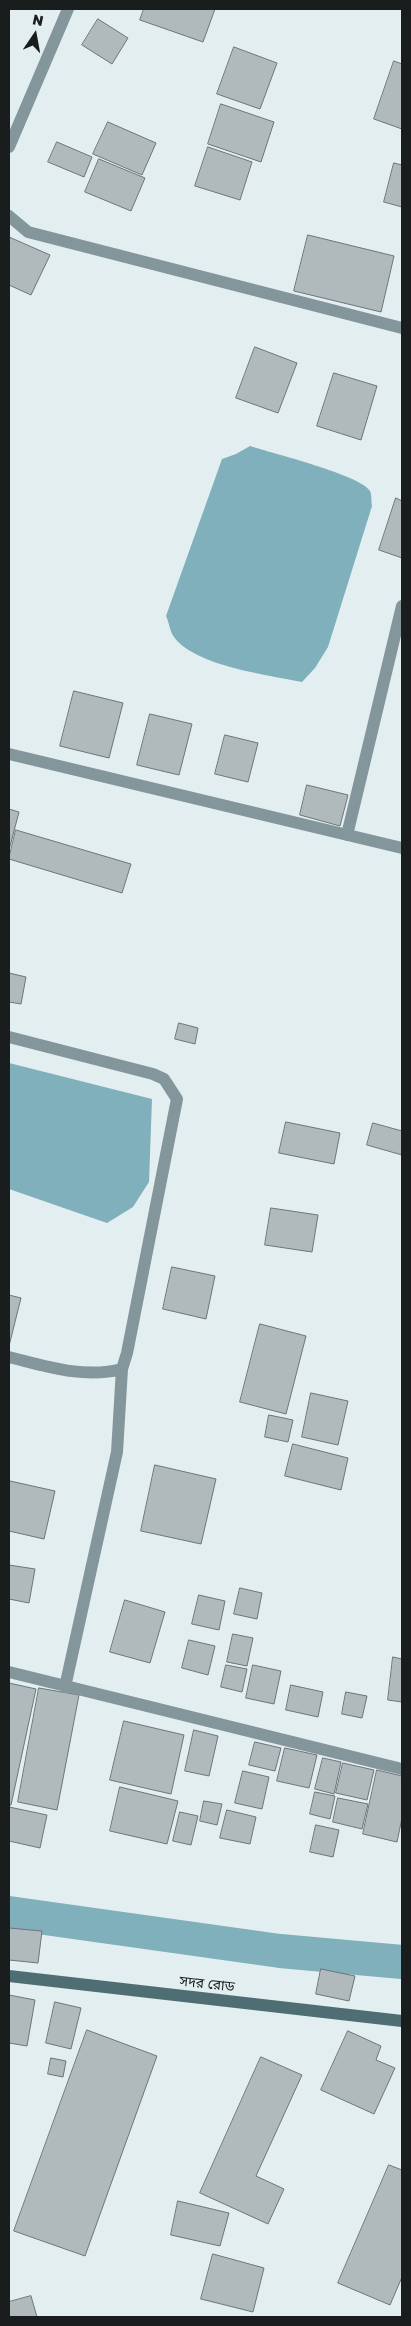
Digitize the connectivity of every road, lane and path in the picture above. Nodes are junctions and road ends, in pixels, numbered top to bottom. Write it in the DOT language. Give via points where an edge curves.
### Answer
graph roads {
  1 [pos="68,9"];
  2 [pos="9,146"];
  3 [pos="9,216"];
  4 [pos="402,328"];
  5 [pos="402,606"];
  6 [pos="9,754"];
  7 [pos="347,835"];
  8 [pos="402,848"];
  9 [pos="9,1037"];
  10 [pos="9,1356"];
  11 [pos="122,1369"];
  12 [pos="9,1672"];
  13 [pos="65,1686"];
  14 [pos="402,1769"];
  15 [pos="9,1976"];
  16 [pos="402,2021"];
  1 -- 2 [label="street"];
  3 -- 4 [label="street" via="28,232"];
  5 -- 7 [label="street"];
  6 -- 7 [label="street"];
  7 -- 8 [label="street"];
  9 -- 11 [label="street" via="153,1074 164,1079 177,1099 128,1353"];
  10 -- 11 [label="street" via="56,1369 104,1374"];
  11 -- 13 [label="street" via="116,1452"];
  12 -- 13 [label="street"];
  13 -- 14 [label="street"];
  15 -- 16 [label="street, সদর রোড"];
}
